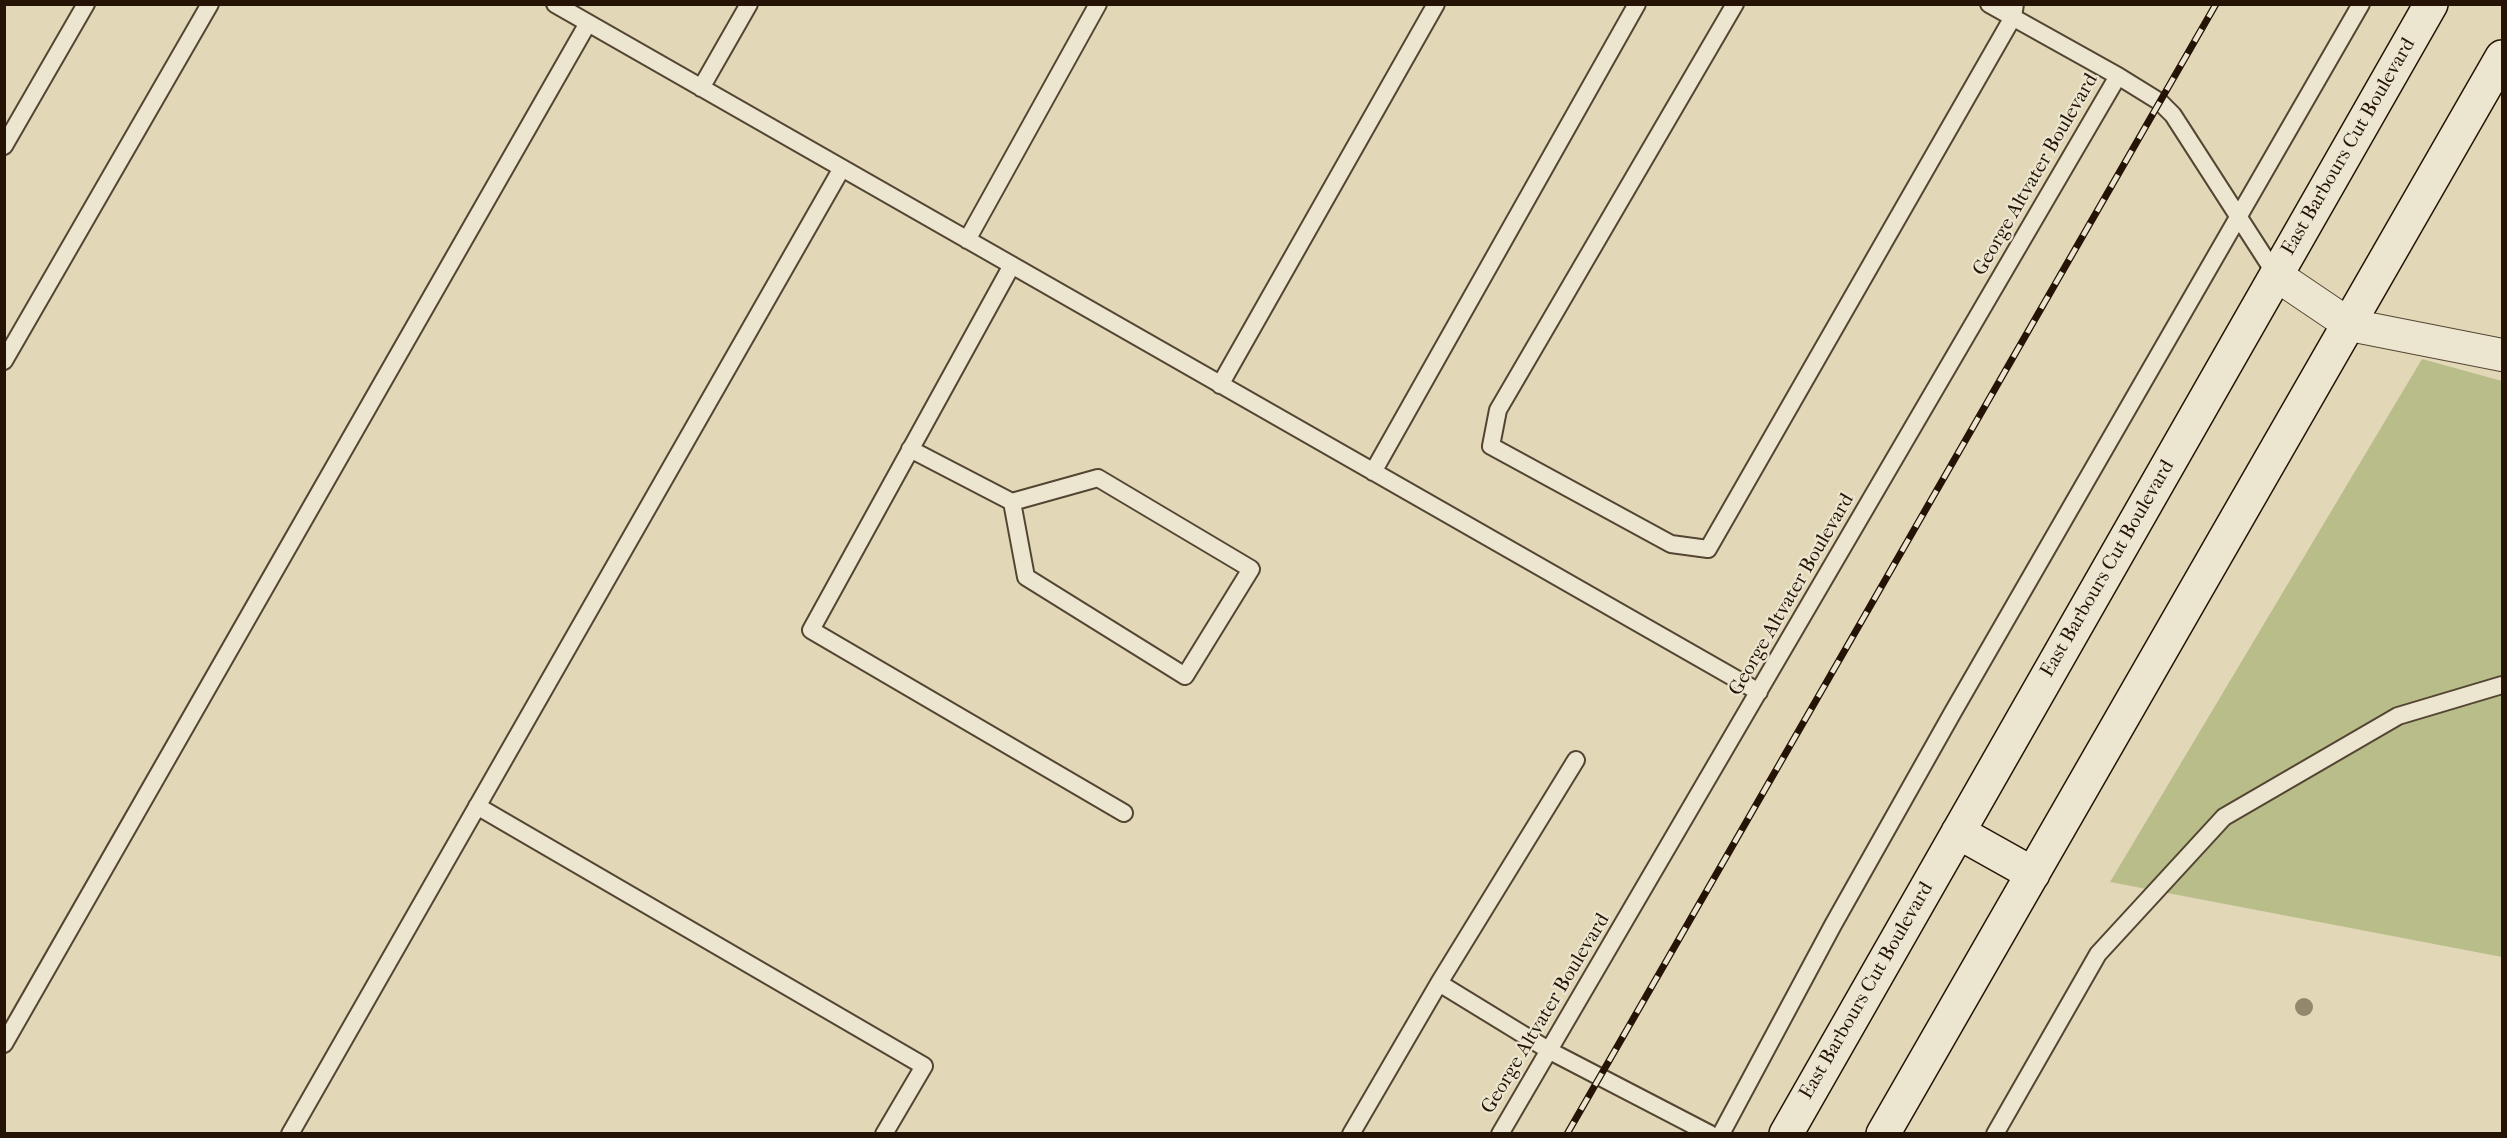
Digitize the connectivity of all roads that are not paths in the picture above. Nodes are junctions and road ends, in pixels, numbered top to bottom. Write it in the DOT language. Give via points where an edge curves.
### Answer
graph roads {
  1 [pos="86,4"];
  2 [pos="210,4"];
  3 [pos="555,4"];
  4 [pos="749,4"];
  5 [pos="1098,4"];
  6 [pos="1436,4"];
  7 [pos="1637,4"];
  8 [pos="1735,4"];
  9 [pos="1989,4"];
  10 [pos="2361,4"];
  11 [pos="2431,4"];
  12 [pos="2014,11"];
  13 [pos="588,23"];
  14 [pos="2502,57"];
  15 [pos="2118,76"];
  16 [pos="701,88"];
  17 [pos="4,146"];
  18 [pos="842,168"];
  19 [pos="2239,216"];
  20 [pos="967,240"];
  21 [pos="1012,265"];
  22 [pos="2276,274"];
  23 [pos="2350,325"];
  24 [pos="2502,355"];
  25 [pos="4,361"];
  26 [pos="1220,385"];
  27 [pos="910,449"];
  28 [pos="1373,472"];
  29 [pos="1012,502"];
  30 [pos="2502,685"];
  31 [pos="1759,692"];
  32 [pos="1576,760"];
  33 [pos="477,806"];
  34 [pos="1124,813"];
  35 [pos="1958,832"];
  36 [pos="2033,874"];
  37 [pos="1438,983"];
  38 [pos="4,1044"];
  39 [pos="1550,1051"];
  40 [pos="290,1134"];
  41 [pos="884,1134"];
  42 [pos="1351,1134"];
  43 [pos="1500,1134"];
  44 [pos="1710,1134"];
  45 [pos="1721,1134"];
  46 [pos="1786,1134"];
  47 [pos="1883,1134"];
  48 [pos="1995,1134"];
  1 -- 17 [label="lane"];
  2 -- 25 [label="lane"];
  3 -- 13 [label="lane"];
  4 -- 16 [label="lane"];
  5 -- 20 [label="lane"];
  6 -- 26 [label="lane"];
  7 -- 28 [label="lane"];
  8 -- 12 [label="lane" via="1498,410 1491,446 1671,544 1708,549"];
  9 -- 12 [label="lane"];
  10 -- 19 [label="lane"];
  11 -- 22 [label="street, East Barbours Cut Boulevard"];
  12 -- 15 [label="lane"];
  13 -- 16 [label="lane"];
  13 -- 38 [label="lane"];
  14 -- 23 [label="street"];
  15 -- 19 [label="lane" via="2173,114"];
  15 -- 31 [label="lane, George Altvater Boulevard"];
  16 -- 18 [label="lane"];
  18 -- 20 [label="lane"];
  18 -- 33 [label="lane"];
  19 -- 22 [label="lane"];
  19 -- 45 [label="lane" via="1839,915"];
  20 -- 21 [label="lane"];
  21 -- 26 [label="lane"];
  21 -- 27 [label="lane"];
  22 -- 23 [label="street"];
  22 -- 35 [label="street, East Barbours Cut Boulevard"];
  23 -- 24 [label="street"];
  23 -- 36 [label="street"];
  26 -- 28 [label="lane"];
  27 -- 29 [label="lane"];
  27 -- 34 [label="lane" via="812,630"];
  28 -- 31 [label="lane"];
  29 -- 29 [label="lane" via="1026,577 1185,676 1251,569 1098,478"];
  30 -- 48 [label="lane" via="2398,716 2224,817 2098,954"];
  31 -- 39 [label="lane, George Altvater Boulevard"];
  32 -- 37 [label="lane"];
  33 -- 40 [label="lane"];
  33 -- 41 [label="lane" via="924,1066"];
  35 -- 36 [label="street"];
  35 -- 46 [label="street, East Barbours Cut Boulevard"];
  36 -- 47 [label="street"];
  37 -- 39 [label="lane"];
  37 -- 42 [label="lane"];
  39 -- 43 [label="lane, George Altvater Boulevard"];
  39 -- 44 [label="lane"];
}
